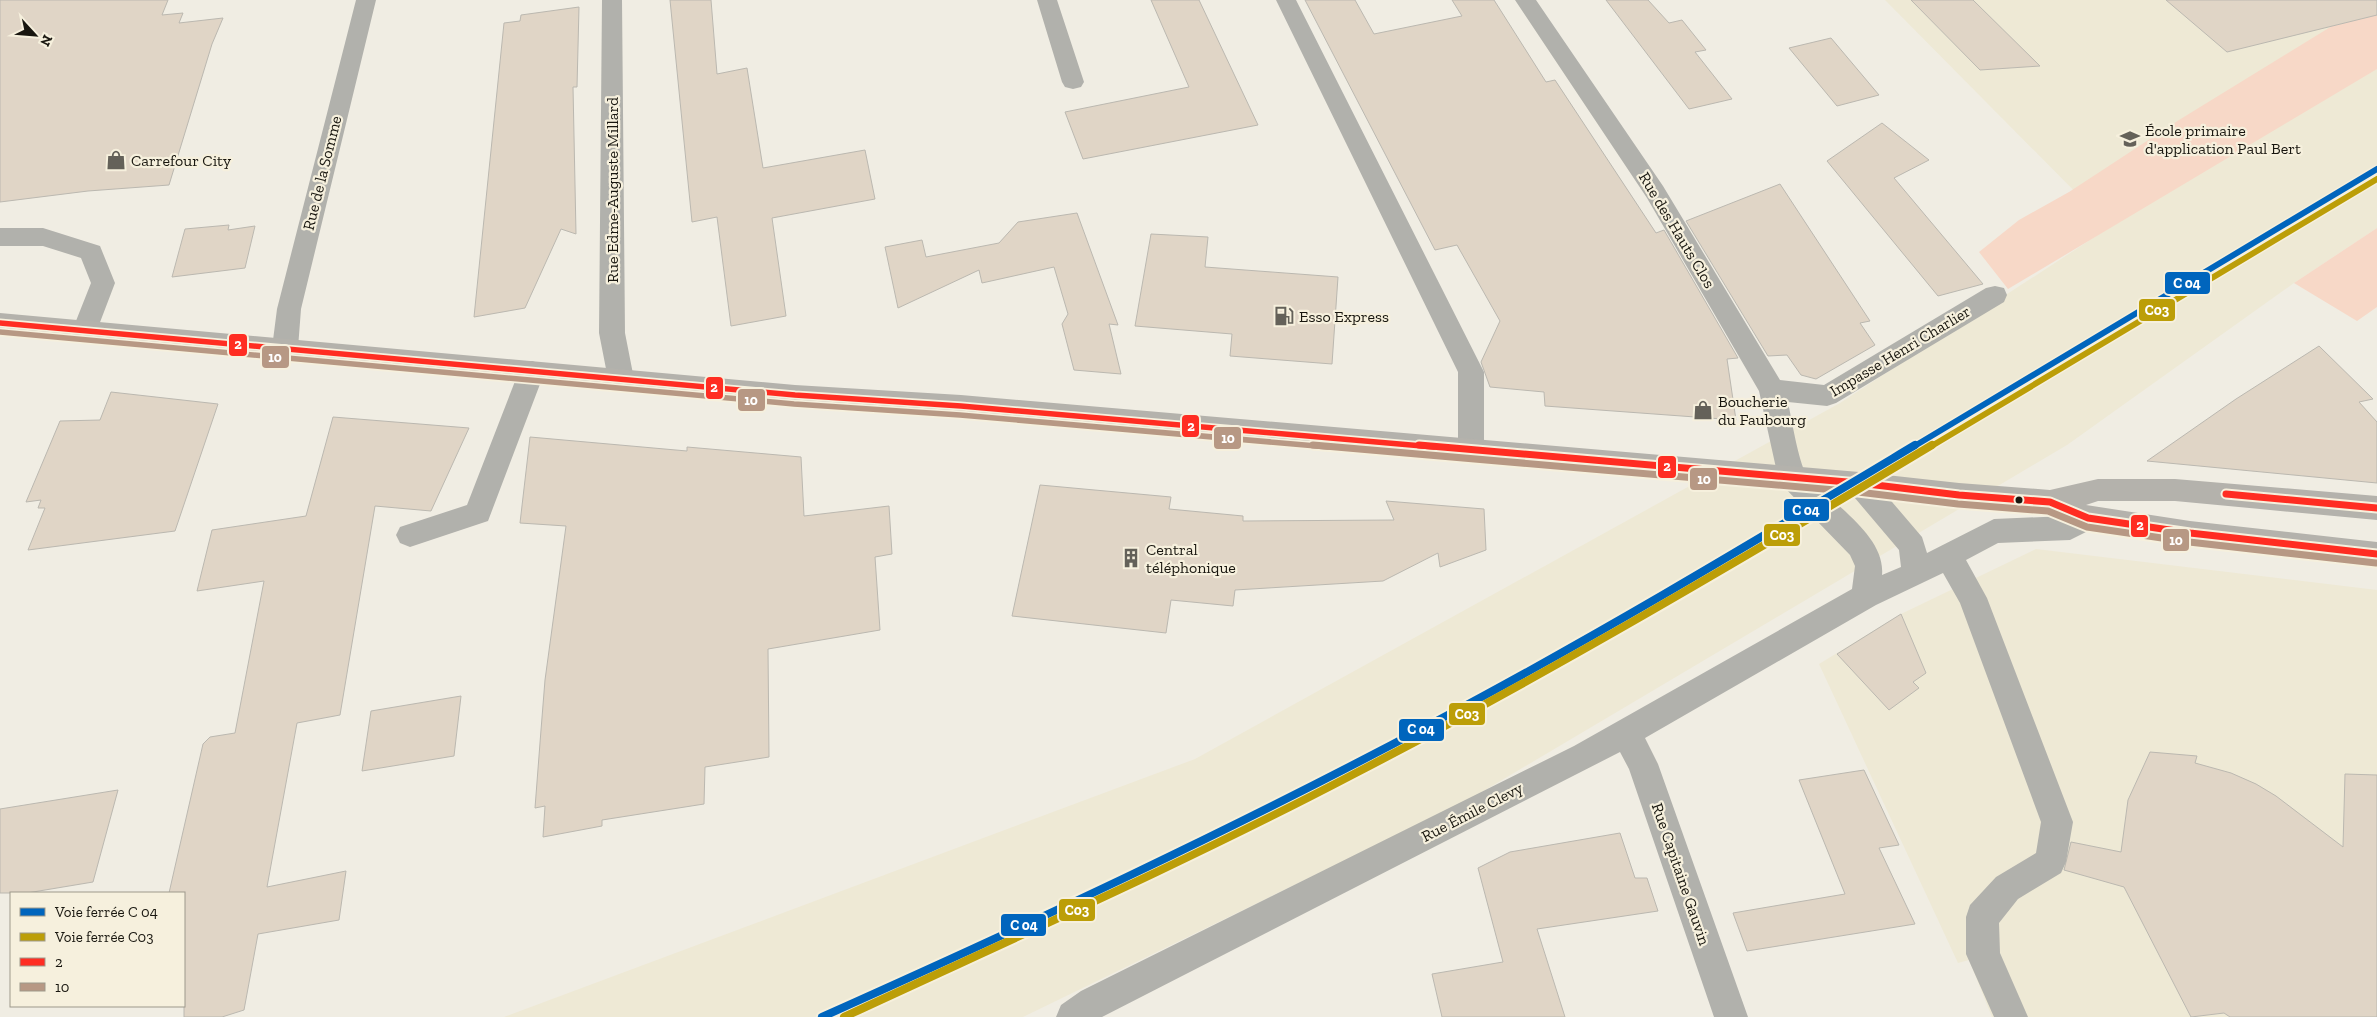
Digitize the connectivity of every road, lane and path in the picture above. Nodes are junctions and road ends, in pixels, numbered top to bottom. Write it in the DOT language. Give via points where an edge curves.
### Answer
graph roads {
  1 [pos="366,0"];
  2 [pos="612,0"];
  3 [pos="1047,0"];
  4 [pos="1286,0"];
  5 [pos="1525,0"];
  6 [pos="1073,82"];
  7 [pos="0,237"];
  8 [pos="1995,295"];
  9 [pos="0,324"];
  10 [pos="85,331"];
  11 [pos="285,348"];
  12 [pos="532,371"];
  13 [pos="621,379"];
  14 [pos="1772,390"];
  15 [pos="1471,450"];
  16 [pos="1792,477"];
  17 [pos="1859,483"];
  18 [pos="2050,502"];
  19 [pos="2377,508"];
  20 [pos="2088,518"];
  21 [pos="410,535"];
  22 [pos="2377,554"];
  23 [pos="1948,556"];
  24 [pos="1916,573"];
  25 [pos="1866,596"];
  26 [pos="1626,732"];
  27 [pos="1073,1017"];
  28 [pos="1731,1017"];
  29 [pos="2011,1017"];
  1 -- 11 [label="street, Rue de la Somme" via="290,309"];
  2 -- 13 [label="street, Rue Edme-Auguste Millard" via="612,334"];
  3 -- 6 [label="street"];
  4 -- 15 [label="street" via="1471,372"];
  5 -- 14 [label="street, Rue des Hauts Clos" via="1655,192"];
  7 -- 10 [label="street" via="43,237 91,252 103,283"];
  8 -- 14 [label="street, Impasse Henri Charlier" via="1827,396"];
  9 -- 10 [label="main road"];
  10 -- 11 [label="main road"];
  11 -- 12 [label="main road"];
  12 -- 13 [label="main road"];
  12 -- 21 [label="street" via="478,513"];
  13 -- 15 [label="main road"];
  14 -- 16 [label="street, Rue des Hauts Clos"];
  15 -- 16 [label="main road"];
  16 -- 17 [label="main road"];
  16 -- 25 [label="street" via="1861,546 1869,566"];
  17 -- 18 [label="main road"];
  17 -- 24 [label="street" via="1912,546"];
  18 -- 19 [label="main road" via="2098,490 2175,490"];
  18 -- 20 [label="main road"];
  20 -- 22 [label="main road"];
  20 -- 23 [label="street, Rue Émile Clevy" via="2070,528 1994,531"];
  23 -- 24 [label="street, Rue Émile Clevy"];
  23 -- 29 [label="street" via="1973,598 2057,822 2050,862 2007,888 1982,917 1982,954"];
  24 -- 25 [label="street, Rue Émile Clevy"];
  25 -- 26 [label="street, Rue Émile Clevy"];
  26 -- 27 [label="street, Rue Émile Clevy" via="1585,756 1093,1003"];
  26 -- 28 [label="street, Rue Capitaine Gauvin" via="1643,764"];
}
